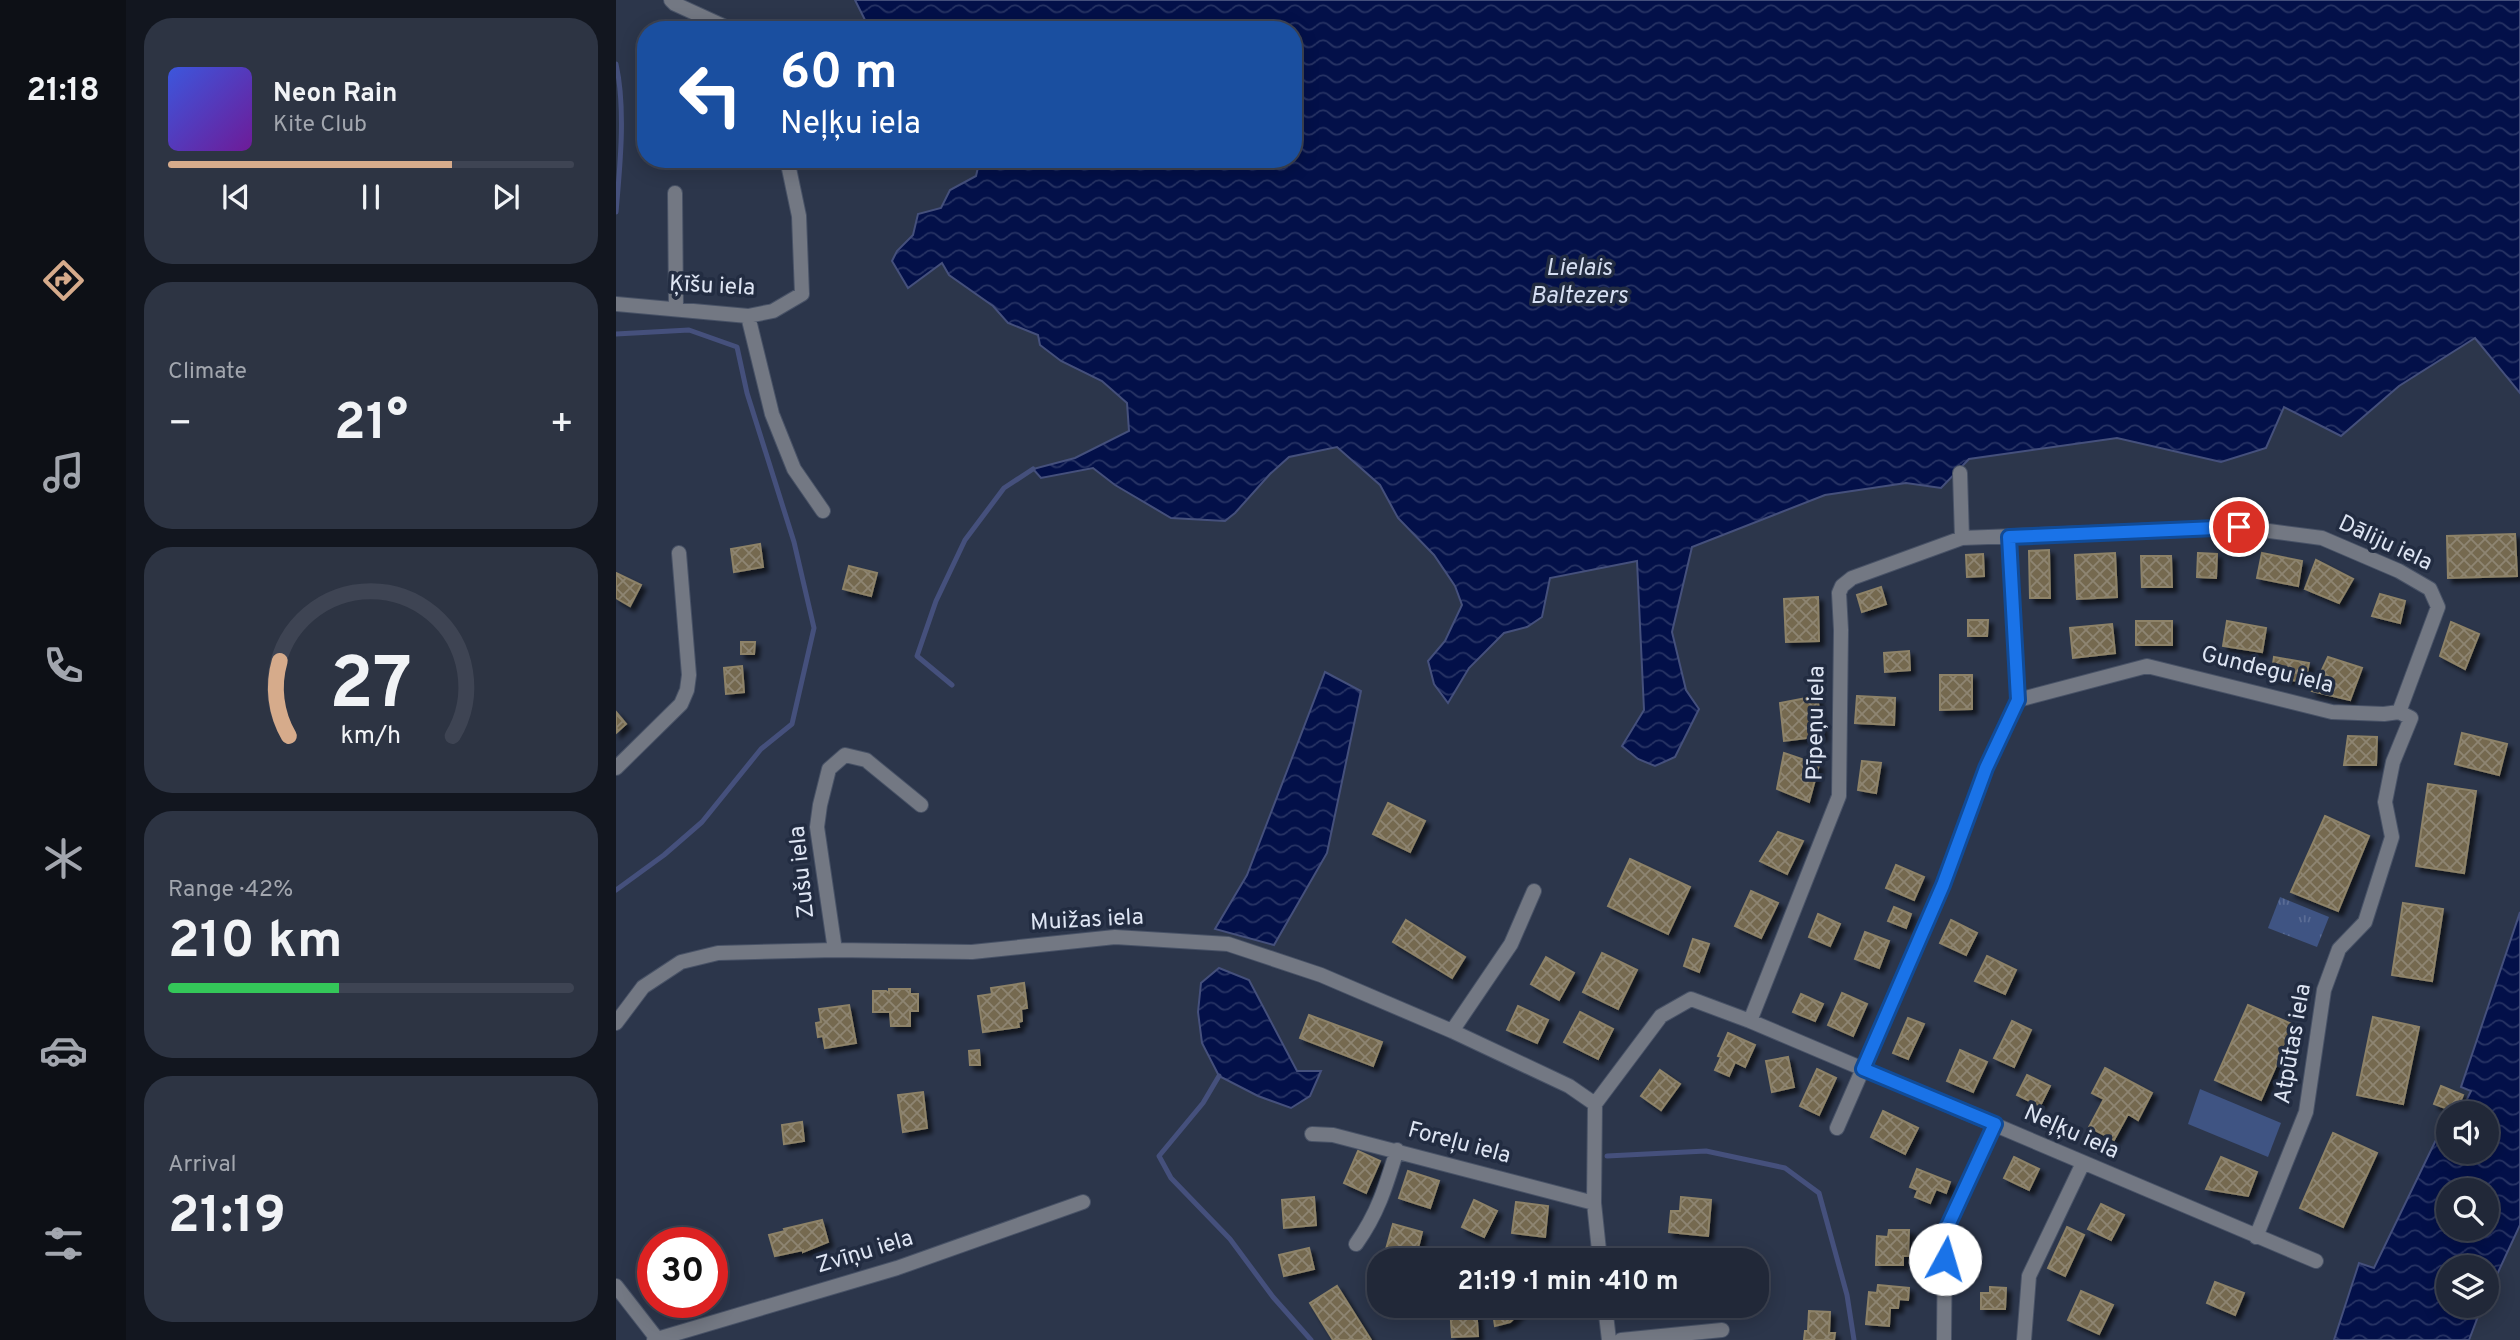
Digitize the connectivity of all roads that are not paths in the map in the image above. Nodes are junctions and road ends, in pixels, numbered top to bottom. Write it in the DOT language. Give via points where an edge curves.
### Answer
graph roads {
  1 [pos="671,0"];
  2 [pos="712,21"];
  3 [pos="789,168"];
  4 [pos="675,193"];
  5 [pos="616,304"];
  6 [pos="676,308"];
  7 [pos="748,316"];
  8 [pos="1960,473"];
  9 [pos="823,511"];
  10 [pos="2009,537"];
  11 [pos="1962,538"];
  12 [pos="679,553"];
  13 [pos="2018,700"];
  14 [pos="2399,712"];
  15 [pos="616,768"];
  16 [pos="921,805"];
  17 [pos="1534,891"];
  18 [pos="835,950"];
  19 [pos="1750,1021"];
  20 [pos="616,1023"];
  21 [pos="1452,1031"];
  22 [pos="1863,1069"];
  23 [pos="1595,1104"];
  24 [pos="1995,1124"];
  25 [pos="1837,1128"];
  26 [pos="1312,1134"];
  27 [pos="1397,1150"];
  28 [pos="2083,1163"];
  29 [pos="1083,1202"];
  30 [pos="1594,1203"];
  31 [pos="2256,1237"];
  32 [pos="1356,1244"];
  33 [pos="1599,1248"];
  34 [pos="2316,1261"];
  35 [pos="616,1286"];
  36 [pos="1606,1318"];
  37 [pos="1722,1330"];
  38 [pos="656,1340"];
  39 [pos="1609,1340"];
  40 [pos="1621,1340"];
  41 [pos="1944,1340"];
  42 [pos="2024,1340"];
  1 -- 2 [label="street"];
  3 -- 7 [label="street, Ķīšu iela" via="799,216 802,294 773,311"];
  4 -- 6 [label="street"];
  5 -- 6 [label="street, Ķīšu iela"];
  6 -- 7 [label="street, Ķīšu iela"];
  7 -- 9 [label="street" via="772,414 794,469"];
  8 -- 11 [label="street"];
  10 -- 11 [label="street, Pīpeņu iela"];
  10 -- 13 [label="street"];
  10 -- 14 [label="street, Dāliju iela" via="2239,527 2322,538 2399,571 2430,589 2438,607"];
  11 -- 19 [label="street, Pīpeņu iela" via="1852,578 1842,586 1839,796"];
  12 -- 15 [label="street" via="687,690 681,704"];
  13 -- 14 [label="street, Gundegu iela" via="2147,666 2332,712"];
  13 -- 22 [label="street"];
  14 -- 31 [label="street, Atpūtas iela" via="2412,718 2393,762 2385,802 2392,837 2365,922 2339,949 2324,990 2306,1112"];
  16 -- 18 [label="street, Zušu iela" via="866,761 845,755 829,769 817,827"];
  17 -- 21 [label="street" via="1511,944"];
  18 -- 20 [label="street, Muižas iela" via="718,953 681,962 643,987"];
  18 -- 21 [label="street, Muižas iela" via="972,952 1115,937 1228,944 1321,975"];
  19 -- 22 [label="street, Neļķu iela"];
  19 -- 23 [label="street, Neļķu iela" via="1691,999 1661,1016"];
  21 -- 23 [label="street, Muižas iela" via="1569,1086"];
  22 -- 24 [label="street, Neļķu iela"];
  22 -- 25 [label="street"];
  23 -- 30 [label="street"];
  24 -- 28 [label="street, Neļķu iela"];
  24 -- 41 [label="street" via="1945,1232"];
  26 -- 27 [label="street, Foreļu iela"];
  27 -- 30 [label="street, Foreļu iela"];
  27 -- 32 [label="street" via="1374,1219"];
  28 -- 31 [label="street, Neļķu iela"];
  28 -- 42 [label="street" via="2029,1276"];
  29 -- 38 [label="street, Zvīņu iela" via="897,1268"];
  30 -- 33 [label="street"];
  31 -- 34 [label="street, Neļķu iela"];
  35 -- 38 [label="street"];
  36 -- 39 [label="street"];
  37 -- 40 [label="street"];
}
